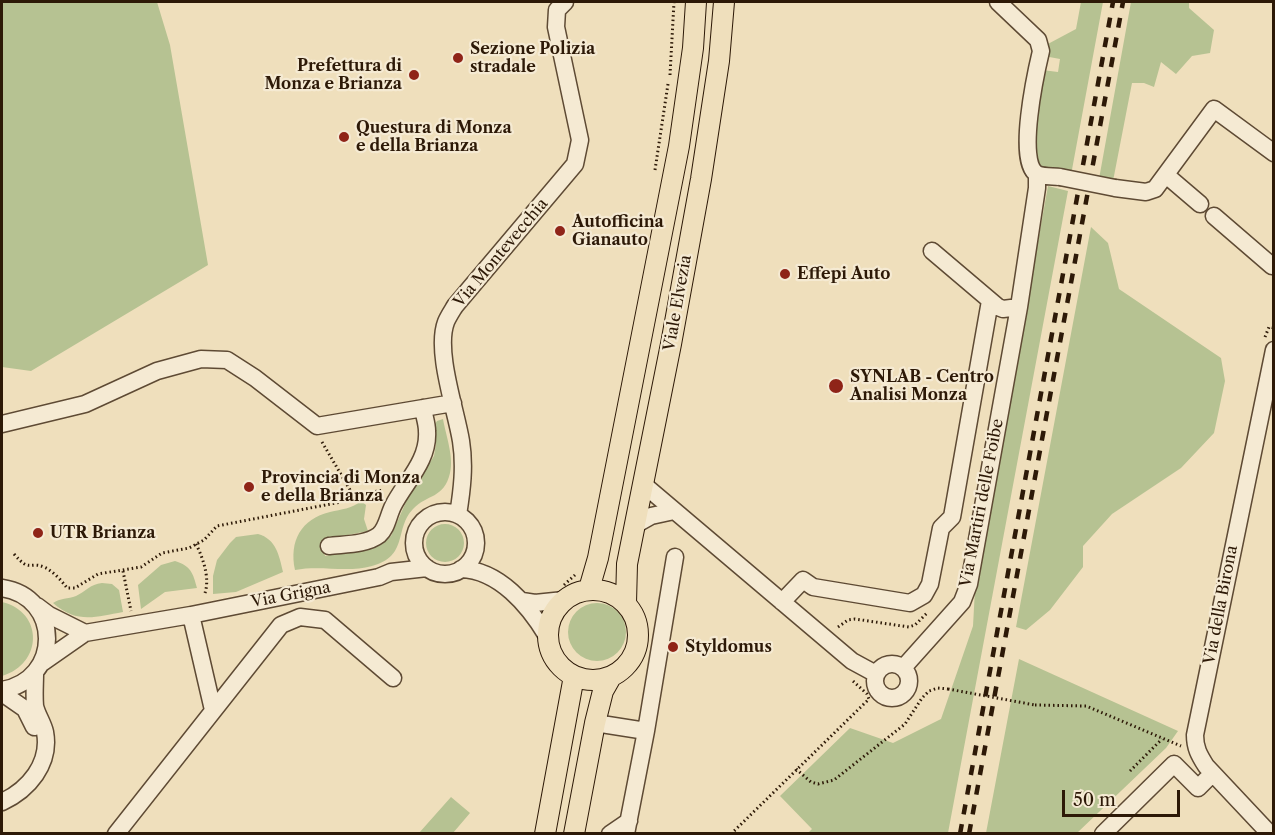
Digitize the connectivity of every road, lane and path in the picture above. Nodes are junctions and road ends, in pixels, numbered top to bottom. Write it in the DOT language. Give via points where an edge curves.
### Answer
graph roads {
  1 [pos="565,2"];
  2 [pos="674,2"];
  3 [pos="696,2"];
  4 [pos="724,2"];
  5 [pos="998,2"];
  6 [pos="1274,153"];
  7 [pos="654,172"];
  8 [pos="1038,174"];
  9 [pos="1166,175"];
  10 [pos="1200,204"];
  11 [pos="1214,216"];
  12 [pos="932,251"];
  13 [pos="1272,266"];
  14 [pos="990,301"];
  15 [pos="1019,307"];
  16 [pos="1274,350"];
  17 [pos="453,403"];
  18 [pos="423,408"];
  19 [pos="2,424"];
  20 [pos="317,426"];
  21 [pos="643,484"];
  22 [pos="403,488"];
  23 [pos="353,495"];
  24 [pos="674,511"];
  25 [pos="458,515"];
  26 [pos="635,525"];
  27 [pos="196,544"];
  28 [pos="329,546"];
  29 [pos="476,548"];
  30 [pos="415,550"];
  31 [pos="14,554"];
  32 [pos="675,557"];
  33 [pos="427,568"];
  34 [pos="461,569"];
  35 [pos="123,570"];
  36 [pos="391,572"];
  37 [pos="578,572"];
  38 [pos="488,575"];
  39 [pos="2,588"];
  40 [pos="589,589"];
  41 [pos="205,593"];
  42 [pos="560,595"];
  43 [pos="522,601"];
  44 [pos="32,602"];
  45 [pos="782,602"];
  46 [pos="626,603"];
  47 [pos="132,613"];
  48 [pos="191,615"];
  49 [pos="85,633"];
  50 [pos="545,641"];
  51 [pos="38,668"];
  52 [pos="903,668"];
  53 [pos="876,674"];
  54 [pos="566,676"];
  55 [pos="611,677"];
  56 [pos="393,678"];
  57 [pos="864,690"];
  58 [pos="2,691"];
  59 [pos="213,710"];
  60 [pos="595,723"];
  61 [pos="646,731"];
  62 [pos="1162,739"];
  63 [pos="1190,750"];
  64 [pos="44,753"];
  65 [pos="796,769"];
  66 [pos="1130,771"];
  67 [pos="1212,774"];
  68 [pos="2,802"];
  69 [pos="628,827"];
  70 [pos="116,834"];
  71 [pos="544,834"];
  72 [pos="574,834"];
  73 [pos="610,834"];
  74 [pos="731,834"];
  75 [pos="1103,834"];
  76 [pos="1270,834"];
  1 -- 17 [label="street, Via Montevecchia" via="557,10 556,27 580,140 575,164 455,306 445,323 445,365"];
  2 -- 7 [label="path" via="670,76"];
  3 -- 40 [label="main road, Viale Elvezia" via="679,146 601,546"];
  4 -- 21 [label="main road, Viale Elvezia" via="701,179"];
  5 -- 8 [label="street" via="1038,40 1041,51 1027,140 1031,168"];
  6 -- 9 [label="street" via="1214,109"];
  8 -- 9 [label="street, bridge" via="1146,192 1155,189"];
  8 -- 15 [label="street, Via Martiri delle Foibe"];
  9 -- 10 [label="street"];
  11 -- 13 [label="street"];
  12 -- 14 [label="street"];
  14 -- 15 [label="street" via="1003,309"];
  14 -- 45 [label="street" via="952,517 941,528 930,584 924,595 910,603 813,587 803,580"];
  15 -- 52 [label="street, Via Martiri delle Foibe" via="969,584 962,602"];
  16 -- 63 [label="street, Via della Birona"];
  17 -- 18 [label="street"];
  17 -- 25 [label="street, Via Montevecchia" via="464,470"];
  18 -- 20 [label="street"];
  18 -- 22 [label="street" via="426,448 418,468"];
  19 -- 20 [label="street" via="85,404 157,371 201,359 227,360"];
  20 -- 23 [label="path" via="321,441"];
  21 -- 24 [label="street"];
  21 -- 26 [label="main road, Viale Elvezia"];
  22 -- 23 [label="path"];
  22 -- 28 [label="street" via="379,535"];
  23 -- 27 [label="path" via="341,501 217,526"];
  24 -- 26 [label="street" via="651,516"];
  24 -- 45 [label="street"];
  25 -- 29 [label="street" via="472,528"];
  25 -- 30 [label="street" via="438,513 422,522 414,540"];
  26 -- 46 [label="main road, Viale Elvezia" via="627,564"];
  27 -- 35 [label="path" via="162,554 141,567"];
  27 -- 41 [label="path" via="204,560"];
  29 -- 34 [label="street"];
  29 -- 38 [label="street"];
  30 -- 33 [label="street"];
  30 -- 36 [label="street, Via Grigna"];
  31 -- 35 [label="path" via="23,564 48,569 67,588 75,588 98,574"];
  32 -- 61 [label="street"];
  33 -- 34 [label="street" via="444,573"];
  33 -- 36 [label="street, Via Grigna"];
  34 -- 38 [label="street"];
  35 -- 47 [label="path"];
  36 -- 48 [label="street, Via Grigna"];
  37 -- 42 [label="path"];
  38 -- 43 [label="street"];
  39 -- 44 [label="street"];
  40 -- 42 [label="main road"];
  40 -- 46 [label="main road" via="609,593"];
  42 -- 43 [label="street" via="535,603"];
  42 -- 50 [label="main road"];
  43 -- 50 [label="street"];
  44 -- 49 [label="street"];
  44 -- 51 [label="street" via="46,628 47,649"];
  45 -- 53 [label="street" via="852,661"];
  46 -- 55 [label="main road, Viale Elvezia" via="634,616 638,644 623,669"];
  48 -- 49 [label="street, Via Grigna"];
  48 -- 59 [label="street"];
  49 -- 51 [label="street, Via Grigna"];
  50 -- 54 [label="path"];
  50 -- 54 [label="main road"];
  51 -- 58 [label="street, Via Grigna" via="19,685"];
  51 -- 64 [label="street" via="35,703 45,734"];
  52 -- 53 [label="street" via="885,665"];
  52 -- 53 [label="street" via="908,686 897,698 880,694 874,684"];
  54 -- 55 [label="main road" via="586,680"];
  54 -- 71 [label="main road"];
  55 -- 60 [label="main road, Viale Elvezia"];
  56 -- 59 [label="street" via="326,620 300,617 280,625"];
  57 -- 65 [label="path" via="869,699"];
  58 -- 64 [label="street" via="29,715"];
  59 -- 70 [label="street"];
  60 -- 61 [label="street"];
  60 -- 72 [label="main road, Viale Elvezia"];
  61 -- 69 [label="street"];
  62 -- 63 [label="path"];
  62 -- 65 [label="path, bridge" via="1086,706 1035,705 938,688 922,698 905,724 834,780 811,782"];
  62 -- 66 [label="path"];
  63 -- 67 [label="street"];
  64 -- 68 [label="street" via="33,780"];
  65 -- 74 [label="path"];
  67 -- 75 [label="street" via="1198,788 1174,764"];
  67 -- 76 [label="street"];
  69 -- 73 [label="street"];
}
